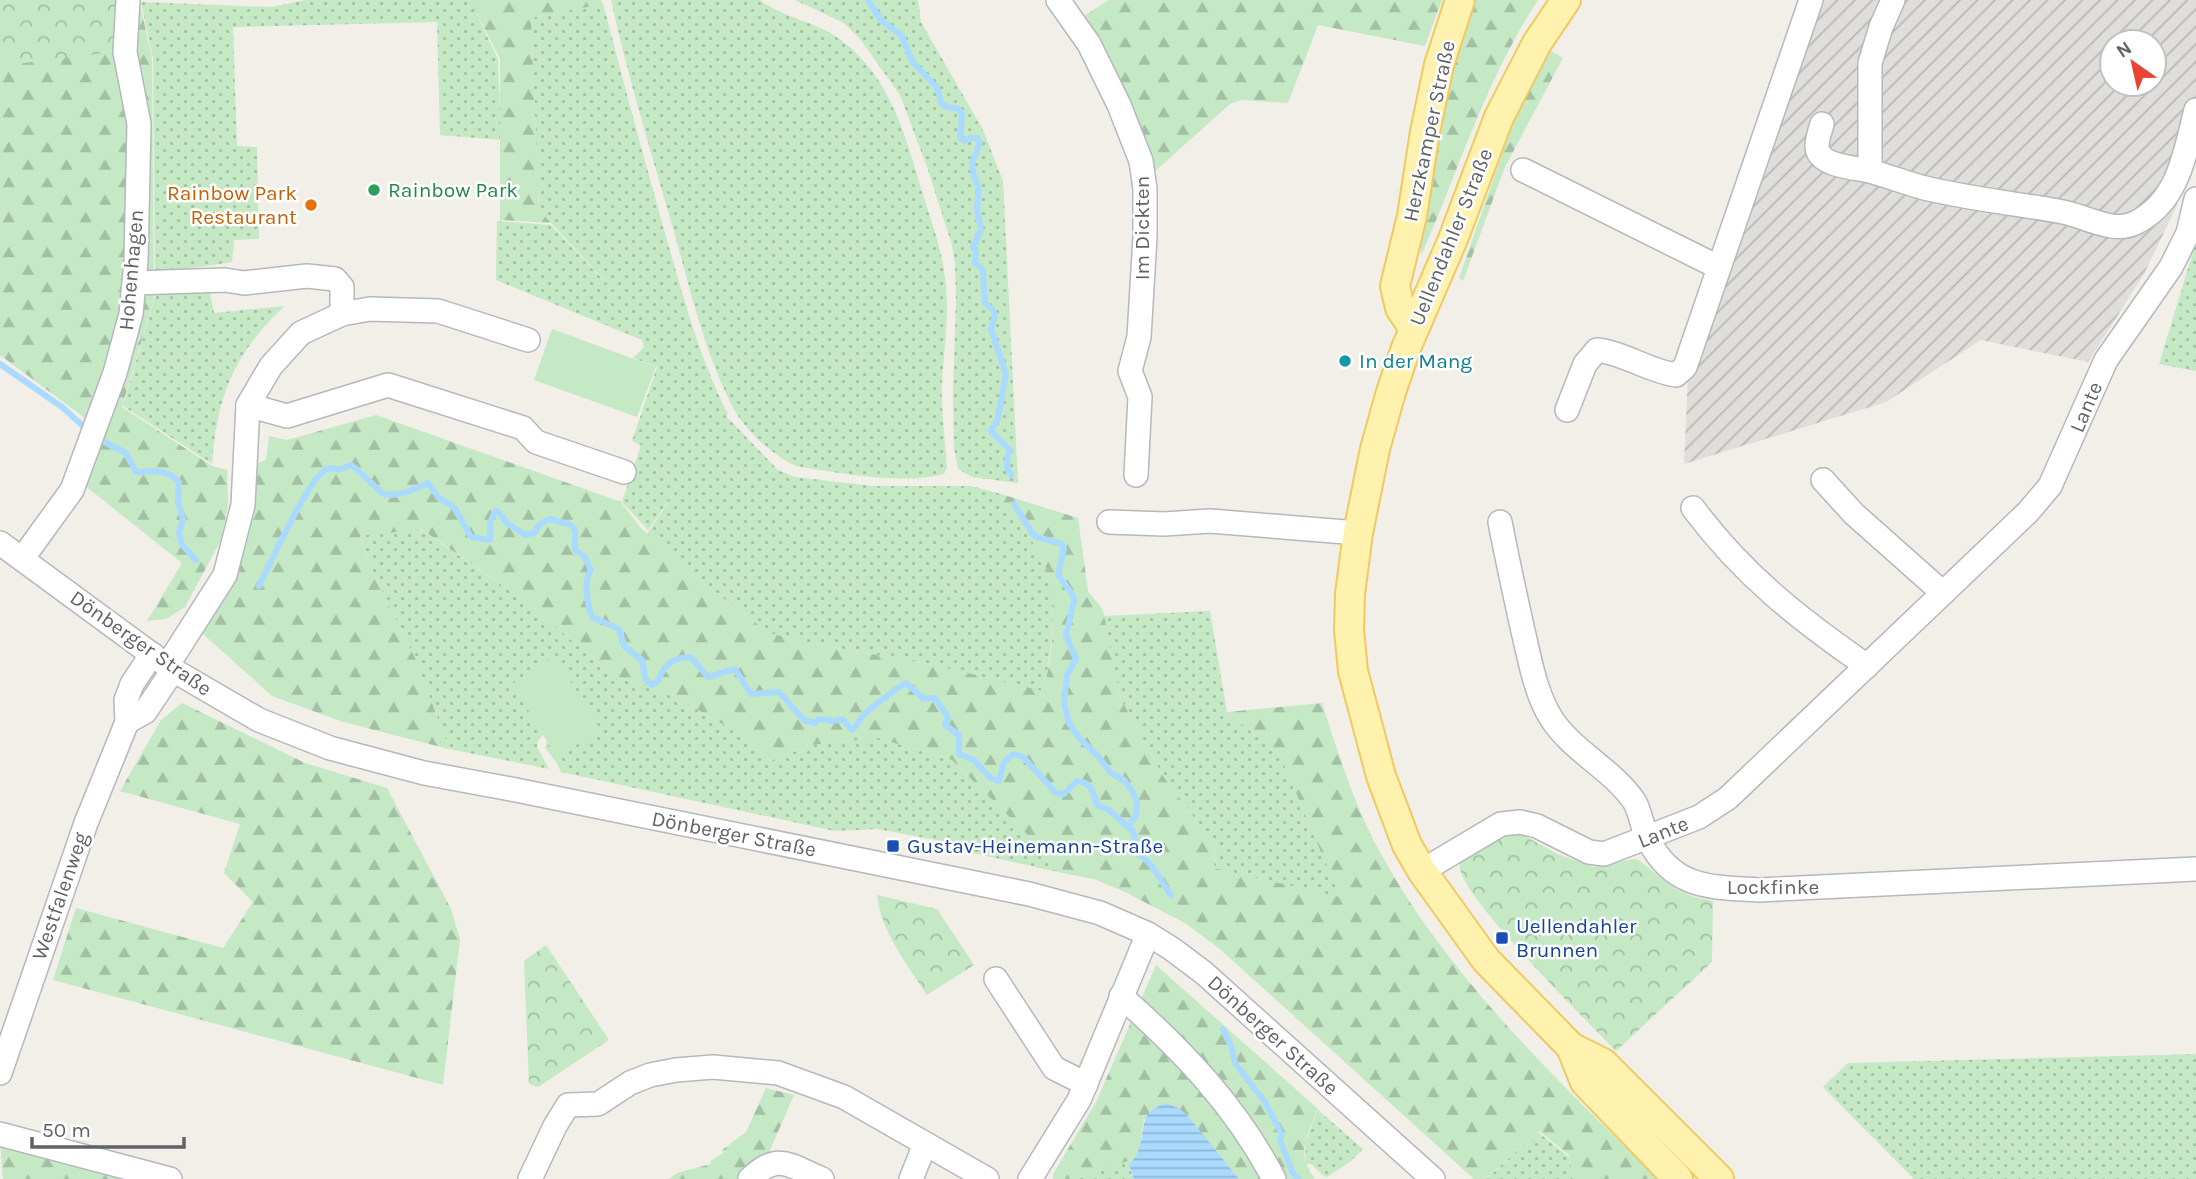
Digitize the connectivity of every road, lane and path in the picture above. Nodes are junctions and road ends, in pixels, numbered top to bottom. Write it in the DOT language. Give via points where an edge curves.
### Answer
graph roads {
  1 [pos="128,0"];
  2 [pos="1058,0"];
  3 [pos="1461,0"];
  4 [pos="1566,0"];
  5 [pos="1811,0"];
  6 [pos="1894,0"];
  7 [pos="2196,110"];
  8 [pos="1822,124"];
  9 [pos="1523,170"];
  10 [pos="1870,171"];
  11 [pos="2196,199"];
  12 [pos="1402,264"];
  13 [pos="1718,267"];
  14 [pos="134,283"];
  15 [pos="1426,301"];
  16 [pos="342,314"];
  17 [pos="1414,329"];
  18 [pos="528,340"];
  19 [pos="248,405"];
  20 [pos="1567,410"];
  21 [pos="624,472"];
  22 [pos="1136,475"];
  23 [pos="1823,480"];
  24 [pos="1693,508"];
  25 [pos="1109,522"];
  26 [pos="1500,522"];
  27 [pos="1358,533"];
  28 [pos="1,544"];
  29 [pos="22,559"];
  30 [pos="1943,593"];
  31 [pos="164,663"];
  32 [pos="1867,666"];
  33 [pos="1647,838"];
  34 [pos="2196,869"];
  35 [pos="1422,871"];
  36 [pos="1148,934"];
  37 [pos="996,979"];
  38 [pos="1121,996"];
  39 [pos="1571,1047"];
  40 [pos="0,1073"];
  41 [pos="1086,1084"];
  42 [pos="0,1134"];
  43 [pos="925,1144"];
  44 [pos="170,1179"];
  45 [pos="530,1179"];
  46 [pos="750,1179"];
  47 [pos="822,1179"];
  48 [pos="911,1179"];
  49 [pos="987,1179"];
  50 [pos="1030,1179"];
  51 [pos="1274,1179"];
  52 [pos="1433,1179"];
  53 [pos="1678,1179"];
  54 [pos="1718,1179"];
  1 -- 14 [label="street, Hohenhagen" via="125,52 139,124"];
  2 -- 22 [label="street, Im Dickten" via="1089,44 1141,161 1145,237 1139,337 1130,371 1140,397"];
  3 -- 12 [label="main road, Herzkamper Straße" via="1439,65"];
  4 -- 15 [label="main road, Uellendahler Straße" via="1537,43 1499,117"];
  5 -- 13 [label="street"];
  6 -- 10 [label="street" via="1870,63"];
  7 -- 10 [label="street" via="2177,180 2161,203 2133,225 2115,227 2067,213 1953,194"];
  8 -- 10 [label="street" via="1817,145 1822,156"];
  9 -- 13 [label="street"];
  11 -- 30 [label="street, Lante" via="2188,233 2171,267 2106,360 2050,486"];
  12 -- 15 [label="main road"];
  12 -- 17 [label="main road, Herzkamper Straße" via="1395,286 1397,300"];
  13 -- 20 [label="street" via="1685,368 1676,375 1665,374 1597,350 1584,364"];
  14 -- 16 [label="street" via="307,276 335,279 342,287"];
  14 -- 29 [label="street, Hohenhagen" via="116,373 72,490"];
  15 -- 17 [label="main road, Uellendahler Straße"];
  16 -- 18 [label="street" via="370,309 438,311"];
  16 -- 19 [label="street" via="301,333 271,366"];
  17 -- 27 [label="main road, Uellendahler Straße" via="1375,449"];
  19 -- 21 [label="street" via="287,416 388,385 523,428 536,442"];
  19 -- 31 [label="street, Westfalenweg" via="243,505 225,575"];
  23 -- 30 [label="street" via="1854,514"];
  24 -- 32 [label="street" via="1775,598"];
  25 -- 27 [label="street" via="1210,522"];
  26 -- 33 [label="street, Lockfinke" via="1542,700 1565,735 1635,803"];
  27 -- 35 [label="main road, Uellendahler Straße" via="1350,594 1353,671 1381,776"];
  28 -- 29 [label="street, Dönberger Straße"];
  29 -- 31 [label="street, Dönberger Straße"];
  30 -- 32 [label="street, Lante"];
  31 -- 36 [label="street, Dönberger Straße" via="259,720 342,751 425,773 1029,894 1100,914"];
  31 -- 40 [label="street, Westfalenweg" via="132,684 126,700 127,722 82,836"];
  32 -- 33 [label="street, Lante" via="1728,798 1699,817"];
  33 -- 34 [label="street, Lockfinke" via="1671,871 1705,886 1758,890"];
  33 -- 35 [label="street, Lante" via="1604,854 1520,822 1501,824"];
  35 -- 39 [label="main road, Uellendahler Straße" via="1486,960"];
  36 -- 38 [label="street"];
  36 -- 52 [label="street, Dönberger Straße" via="1204,973"];
  37 -- 41 [label="street" via="1054,1068"];
  38 -- 41 [label="street"];
  38 -- 51 [label="street" via="1212,1086 1257,1146"];
  39 -- 53 [label="main road, Uellendahler Straße" via="1585,1082"];
  39 -- 54 [label="main road, Uellendahler Straße" via="1603,1063"];
  41 -- 50 [label="street"];
  42 -- 44 [label="street"];
  43 -- 45 [label="street" via="844,1097 778,1073 713,1067 676,1070 630,1083 598,1104 568,1105"];
  43 -- 48 [label="street"];
  43 -- 49 [label="street"];
  46 -- 47 [label="street" via="770,1163 781,1162"];
}
